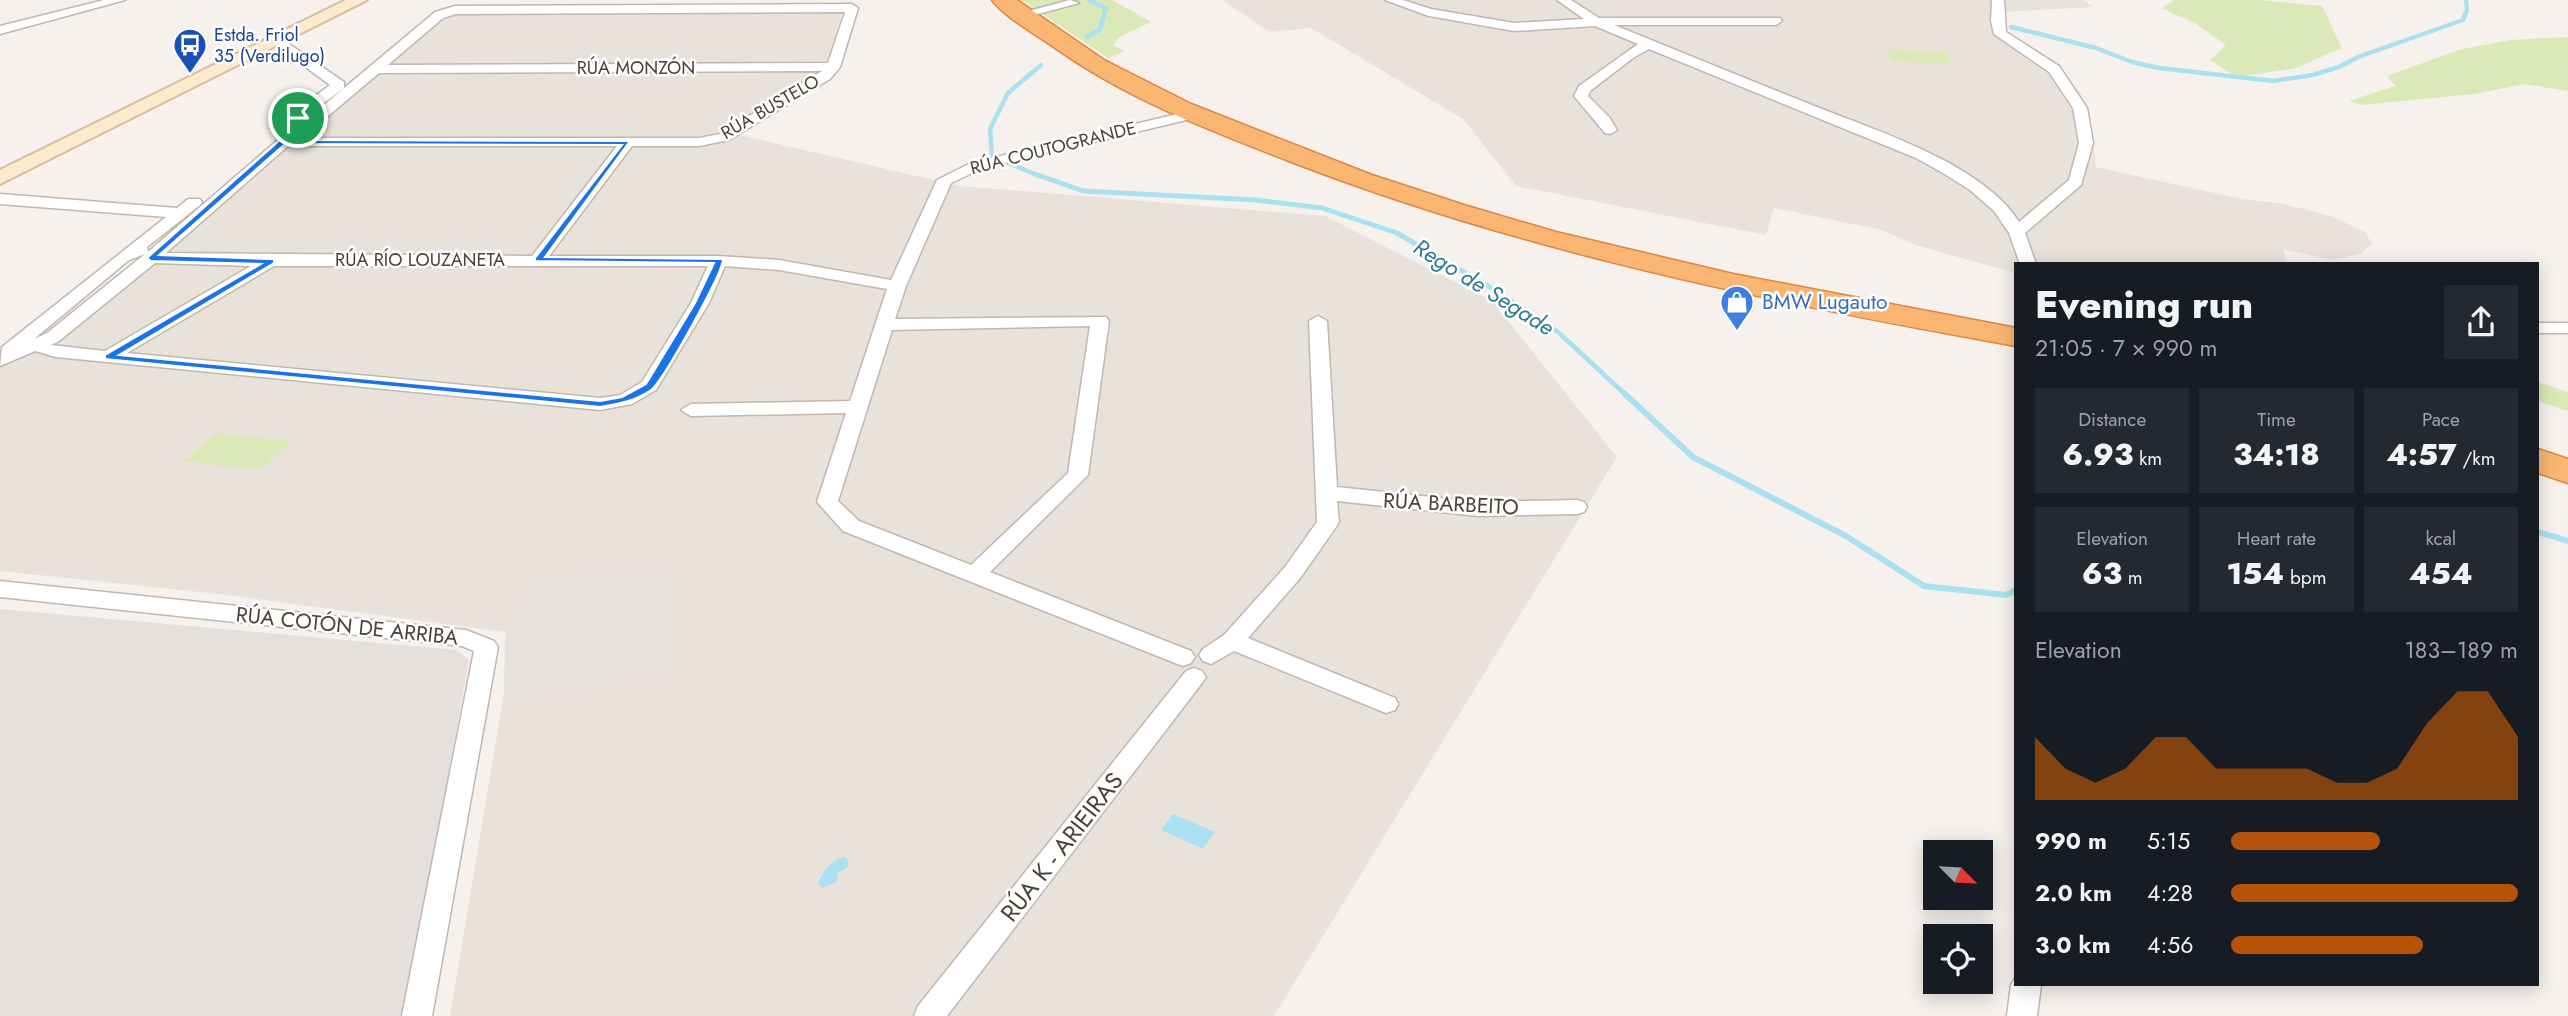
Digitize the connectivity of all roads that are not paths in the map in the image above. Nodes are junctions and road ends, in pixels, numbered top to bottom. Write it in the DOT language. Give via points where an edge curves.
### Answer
graph roads {
  1 [pos="119,0"];
  2 [pos="359,0"];
  3 [pos="1003,0"];
  4 [pos="1391,0"];
  5 [pos="1563,0"];
  6 [pos="1998,0"];
  7 [pos="1076,1"];
  8 [pos="1031,20"];
  9 [pos="1776,21"];
  10 [pos="1598,23"];
  11 [pos="0,30"];
  12 [pos="279,41"];
  13 [pos="1650,43"];
  14 [pos="833,67"];
  15 [pos="376,68"];
  16 [pos="322,114"];
  17 [pos="1195,114"];
  18 [pos="298,118"];
  19 [pos="1610,130"];
  20 [pos="284,142"];
  21 [pos="628,142"];
  22 [pos="0,178"];
  23 [pos="0,199"];
  24 [pos="181,213"];
  25 [pos="2017,232"];
  26 [pos="124,257"];
  27 [pos="150,258"];
  28 [pos="538,260"];
  29 [pos="271,261"];
  30 [pos="719,261"];
  31 [pos="2027,262"];
  32 [pos="897,286"];
  33 [pos="1318,320"];
  34 [pos="884,325"];
  35 [pos="2539,328"];
  36 [pos="2568,328"];
  37 [pos="2014,337"];
  38 [pos="34,343"];
  39 [pos="108,357"];
  40 [pos="0,359"];
  41 [pos="857,407"];
  42 [pos="691,410"];
  43 [pos="2539,460"];
  44 [pos="2568,472"];
  45 [pos="1326,493"];
  46 [pos="1577,507"];
  47 [pos="974,575"];
  48 [pos="0,589"];
  49 [pos="1232,641"];
  50 [pos="1189,667"];
  51 [pos="1386,704"];
  52 [pos="2026,986"];
  53 [pos="417,1016"];
  54 [pos="929,1016"];
  55 [pos="2021,1016"];
  1 -- 11 [label="street"];
  2 -- 12 [label="main road"];
  3 -- 8 [label="highway"];
  4 -- 10 [label="street" via="1429,12 1514,27"];
  5 -- 10 [label="street"];
  6 -- 25 [label="street" via="2000,34 2054,69 2080,108 2086,143 2076,182"];
  7 -- 8 [label="street"];
  7 -- 8 [label="street"];
  8 -- 17 [label="highway" via="1098,66"];
  9 -- 10 [label="street"];
  10 -- 13 [label="street"];
  12 -- 18 [label="street" via="339,85"];
  12 -- 22 [label="main road"];
  13 -- 19 [label="street" via="1584,89 1584,102"];
  13 -- 25 [label="street" via="1941,165 1998,205"];
  14 -- 15 [label="street, RÚA MONZÓN"];
  14 -- 15 [label="street" via="852,8 455,10 439,15"];
  14 -- 21 [label="street, RÚA BUSTELO" via="724,136 699,142"];
  15 -- 16 [label="street"];
  16 -- 18 [label="street"];
  16 -- 20 [label="street"];
  17 -- 32 [label="street, RÚA COUTOGRANDE" via="967,169 945,180"];
  17 -- 37 [label="highway" via="1331,170 1543,238 1804,299"];
  18 -- 20 [label="street" via="304,123"];
  18 -- 24 [label="street"];
  20 -- 21 [label="street, RÚA BUSTELO"];
  20 -- 27 [label="street"];
  21 -- 28 [label="street"];
  23 -- 24 [label="street"];
  24 -- 26 [label="street"];
  25 -- 31 [label="street"];
  26 -- 27 [label="street, RÚA RÍO LOUZANETA" via="124,264"];
  26 -- 38 [label="street"];
  27 -- 29 [label="street, RÚA RÍO LOUZANETA"];
  27 -- 38 [label="street"];
  28 -- 29 [label="street, RÚA RÍO LOUZANETA"];
  28 -- 30 [label="street, RÚA RÍO LOUZANETA"];
  29 -- 39 [label="street"];
  30 -- 32 [label="street, RÚA RÍO LOUZANETA" via="779,265"];
  30 -- 39 [label="street" via="700,303 649,386 625,400 600,404"];
  32 -- 34 [label="street, RÚA COUTOGRANDE"];
  33 -- 45 [label="street"];
  34 -- 41 [label="street, RÚA COUTOGRANDE"];
  34 -- 47 [label="street" via="1100,321 1078,475"];
  35 -- 36 [label="street"];
  38 -- 39 [label="street" via="57,352"];
  38 -- 40 [label="street"];
  41 -- 42 [label="street"];
  41 -- 47 [label="street, RÚA COUTOGRANDE" via="827,502 850,526"];
  43 -- 44 [label="highway"];
  45 -- 46 [label="street, RÚA BARBEITO" via="1478,509"];
  45 -- 49 [label="street" via="1328,522 1293,572"];
  47 -- 50 [label="street, RÚA COUTOGRANDE"];
  48 -- 53 [label="street, RÚA COTÓN DE ARRIBA" via="466,638 486,647"];
  49 -- 50 [label="street" via="1211,654 1200,651"];
  49 -- 51 [label="street"];
  50 -- 54 [label="street, RÚA K - ARIEIRAS"];
  52 -- 55 [label="street"];
}
